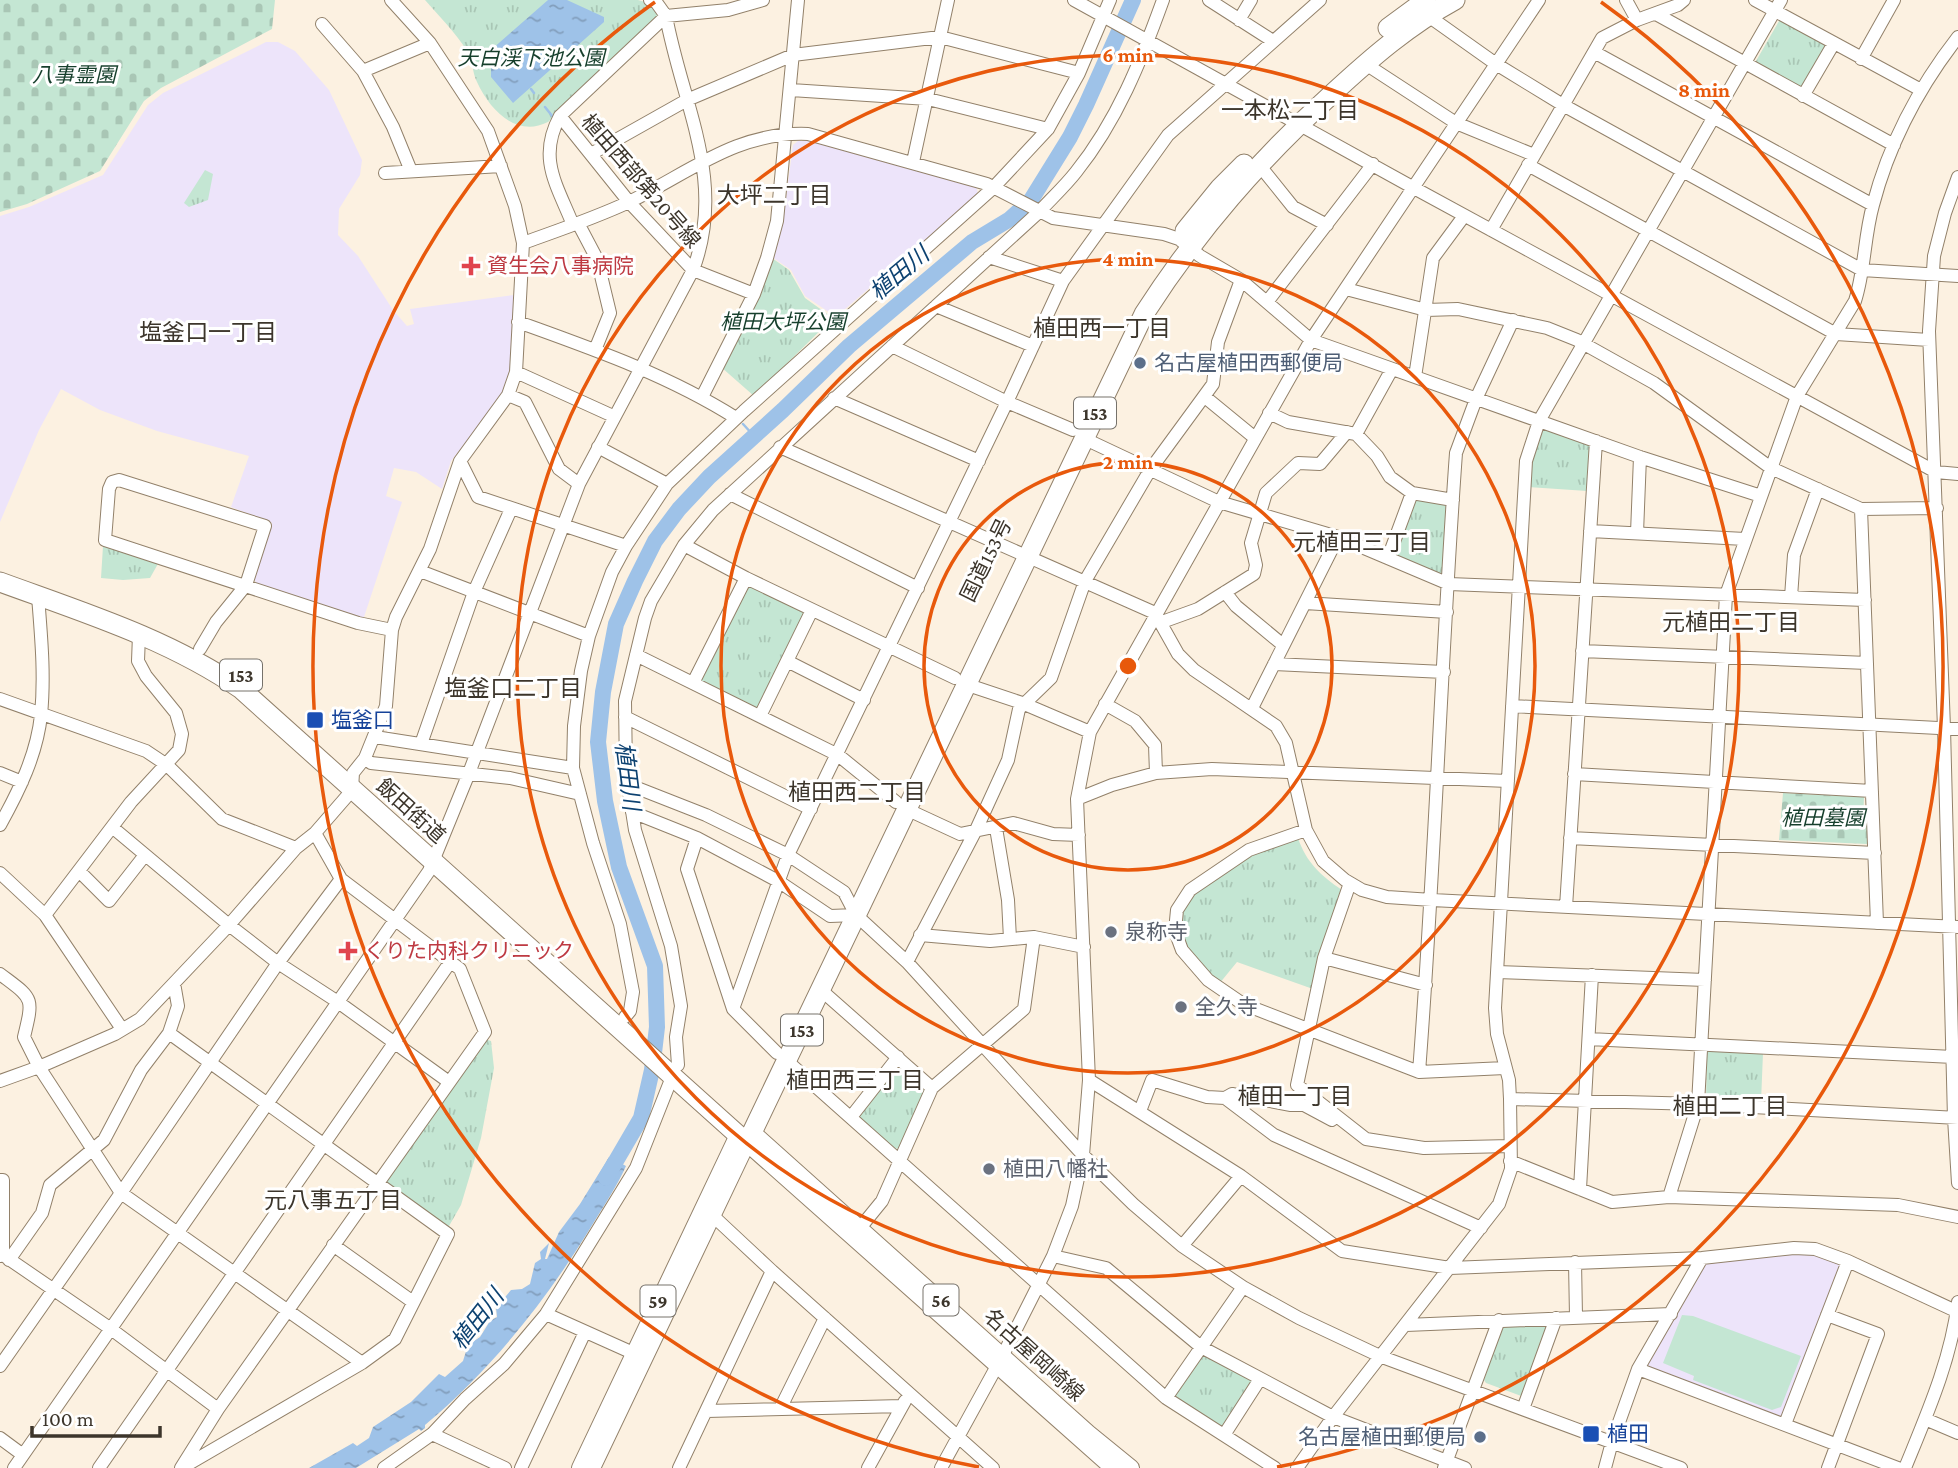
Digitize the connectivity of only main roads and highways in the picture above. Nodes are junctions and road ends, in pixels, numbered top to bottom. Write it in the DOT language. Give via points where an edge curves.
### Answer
graph roads {
  1 [pos="1455,0"];
  2 [pos="1418,5"];
  3 [pos="1295,121"];
  4 [pos="1184,243"];
  5 [pos="0,569"];
  6 [pos="0,582"];
  7 [pos="356,773"];
  8 [pos="848,911"];
  9 [pos="782,1057"];
  10 [pos="745,1134"];
  11 [pos="1000,1361"];
  12 [pos="580,1468"];
  13 [pos="592,1468"];
  14 [pos="1112,1468"];
  15 [pos="1131,1468"];
  1 -- 2 [label="highway, 国道153号 / 153"];
  2 -- 3 [label="highway, 国道153号 / 153" via="1364,63"];
  2 -- 3 [label="highway, 国道153号 / 153" via="1354,57"];
  3 -- 4 [label="highway, 国道153号 / 153" via="1260,166"];
  3 -- 4 [label="highway, 国道153号 / 153" via="1220,188"];
  4 -- 8 [label="highway, 国道153号 / 153" via="1137,301 1022,553"];
  5 -- 7 [label="highway, 飯田街道 / 153" via="200,649 241,675"];
  6 -- 7 [label="highway, 飯田街道 / 153" via="199,662"];
  7 -- 10 [label="highway, 飯田街道 / 153" via="435,856"];
  8 -- 9 [label="highway, 国道153号 / 153"];
  8 -- 9 [label="highway, 国道153号 / 153" via="821,990"];
  9 -- 10 [label="highway, 国道153号 / 153"];
  10 -- 11 [label="main road, 名古屋岡崎線 / 56"];
  10 -- 11 [label="main road, 名古屋岡崎線 / 56" via="860,1228"];
  10 -- 12 [label="main road, 59"];
  10 -- 13 [label="main road, 59" via="712,1215"];
  11 -- 14 [label="main road, 名古屋岡崎線 / 56"];
  11 -- 15 [label="main road, 名古屋岡崎線 / 56"];
}
